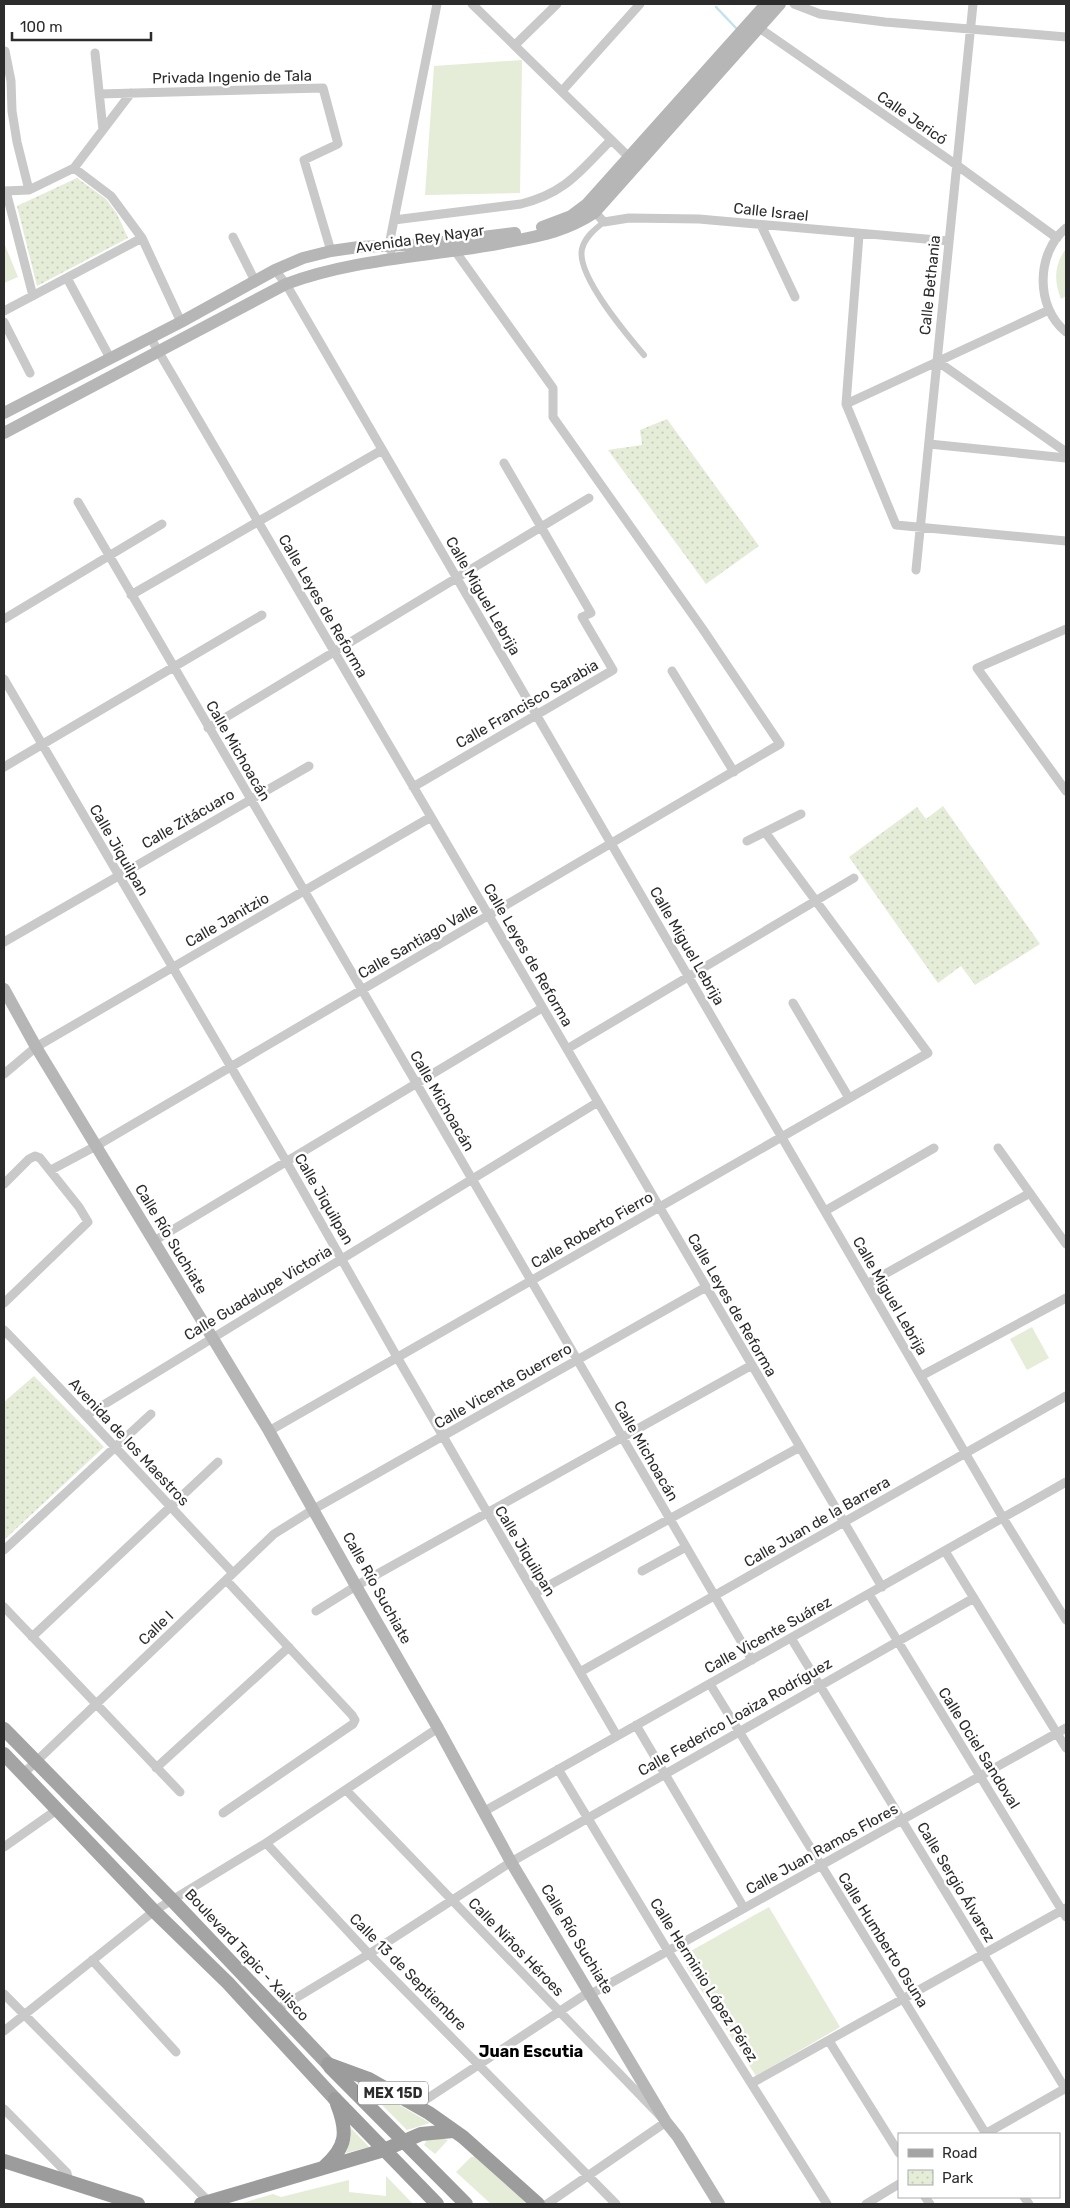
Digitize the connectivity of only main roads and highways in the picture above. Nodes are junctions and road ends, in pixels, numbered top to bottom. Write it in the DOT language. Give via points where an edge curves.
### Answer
graph roads {
  1 [pos="766,4"];
  2 [pos="780,4"];
  3 [pos="754,25"];
  4 [pos="452,247"];
  5 [pos="4,413"];
  6 [pos="4,433"];
  7 [pos="4,989"];
  8 [pos="4,1729"];
  9 [pos="4,1754"];
  10 [pos="58,1809"];
  11 [pos="97,1824"];
  12 [pos="228,1983"];
  13 [pos="276,2010"];
  14 [pos="328,2064"];
  15 [pos="335,2099"];
  16 [pos="454,2131"];
  17 [pos="403,2142"];
  18 [pos="384,2150"];
  19 [pos="4,2162"];
  20 [pos="322,2170"];
  21 [pos="138,2204"];
  22 [pos="205,2204"];
  23 [pos="437,2204"];
  24 [pos="466,2204"];
  25 [pos="538,2204"];
  26 [pos="719,2204"];
  1 -- 3 [label="main road, Avenida Rey Nayar"];
  2 -- 3 [label="main road, Avenida Rey Nayar"];
  3 -- 4 [label="main road, Avenida Rey Nayar" via="633,161 595,213 575,226 551,234"];
  4 -- 5 [label="main road, Avenida Rey Nayar" via="388,244 303,258"];
  4 -- 6 [label="main road, Avenida Rey Nayar" via="395,260 337,268 286,284"];
  7 -- 26 [label="main road, Calle Río Suchiate" via="269,1431 512,1862 666,2122"];
  8 -- 11 [label="main road, Boulevard Tepic - Xalisco"];
  9 -- 10 [label="main road"];
  10 -- 11 [label="main road" via="70,1806 89,1826"];
  10 -- 12 [label="main road" via="154,1911"];
  11 -- 13 [label="main road, Boulevard Tepic - Xalisco"];
  12 -- 13 [label="main road" via="248,1990 269,2009"];
  12 -- 15 [label="main road"];
  13 -- 14 [label="main road, Boulevard Tepic - Xalisco"];
  14 -- 16 [label="highway, MEX 15D" via="369,2079"];
  14 -- 17 [label="highway, Boulevard Tepic - Xalisco"];
  15 -- 18 [label="highway"];
  15 -- 20 [label="highway" via="344,2121 344,2136 342,2146"];
  16 -- 17 [label="highway" via="420,2134"];
  16 -- 25 [label="highway, MEX 15D"];
  17 -- 18 [label="highway"];
  17 -- 24 [label="highway, Boulevard Tepic - Xalisco"];
  18 -- 20 [label="highway"];
  18 -- 23 [label="highway"];
  19 -- 21 [label="highway"];
  20 -- 22 [label="highway"];
}
